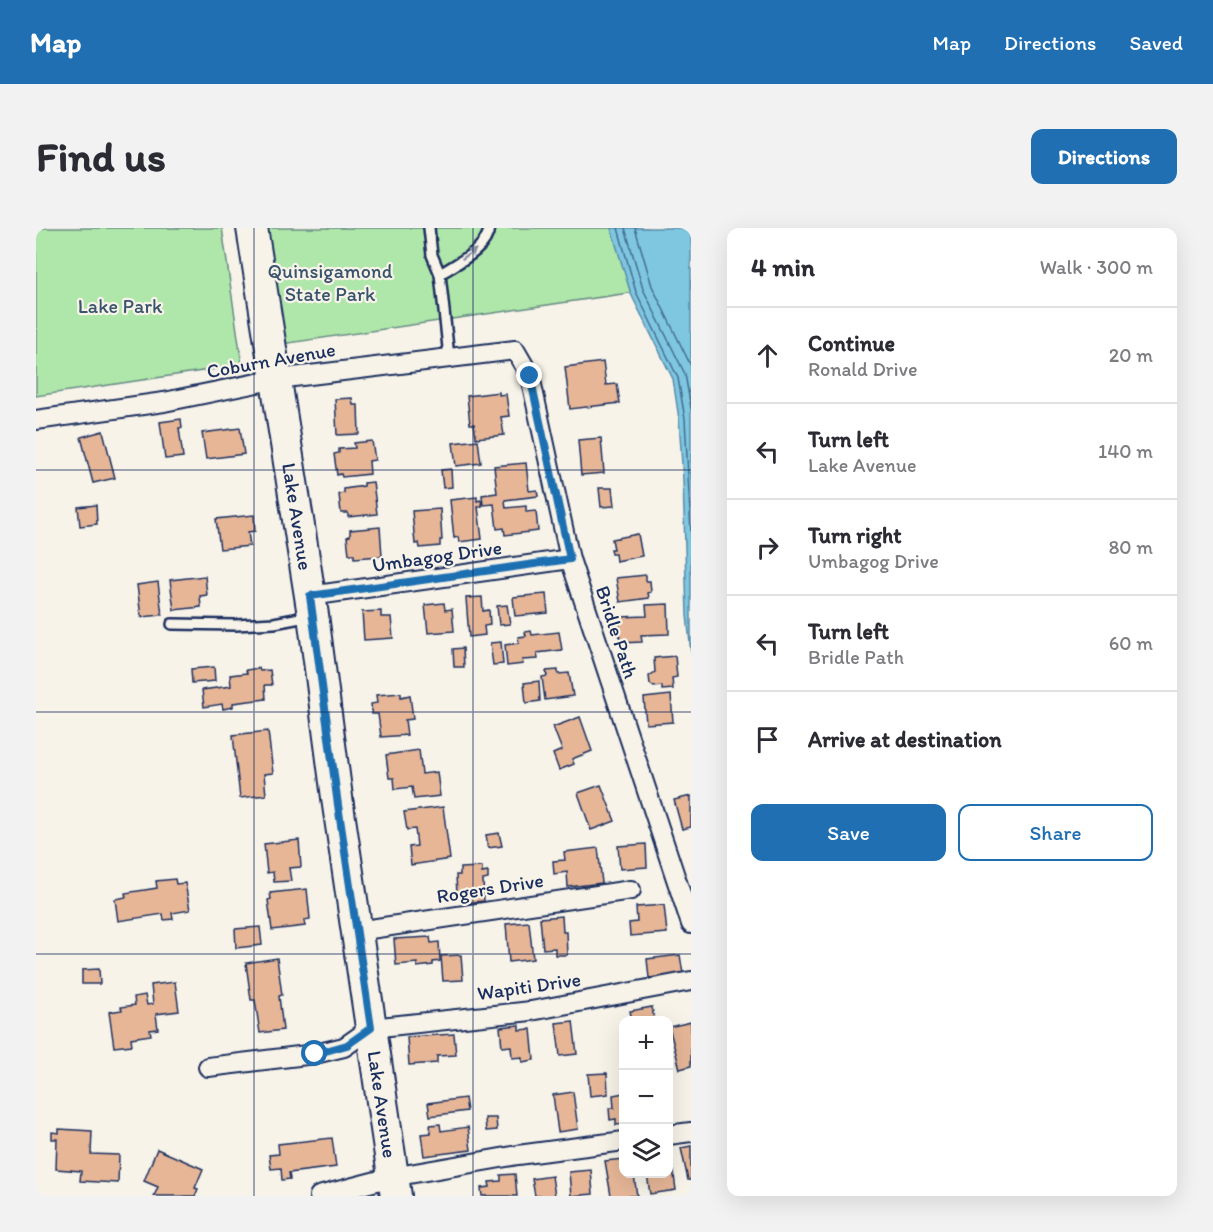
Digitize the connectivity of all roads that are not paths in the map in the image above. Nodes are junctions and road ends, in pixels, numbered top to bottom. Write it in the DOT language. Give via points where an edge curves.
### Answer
graph roads {
  1 [pos="429,228"];
  2 [pos="489,228"];
  3 [pos="252,229"];
  4 [pos="440,274"];
  5 [pos="515,350"];
  6 [pos="449,357"];
  7 [pos="277,379"];
  8 [pos="36,420"];
  9 [pos="570,559"];
  10 [pos="311,606"];
  11 [pos="172,624"];
  12 [pos="631,890"];
  13 [pos="691,924"];
  14 [pos="357,931"];
  15 [pos="691,981"];
  16 [pos="371,1028"];
  17 [pos="208,1066"];
  18 [pos="691,1132"];
  19 [pos="673,1134"];
  20 [pos="619,1142"];
  21 [pos="394,1187"];
  22 [pos="319,1196"];
  1 -- 4 [label="lane" via="432,255"];
  4 -- 2 [label="lane, one-way" via="481,246"];
  3 -- 7 [label="main road, Lake Avenue"];
  4 -- 6 [label="lane"];
  5 -- 6 [label="street, Coburn Avenue"];
  5 -- 9 [label="street, Bridle Path" via="530,376"];
  6 -- 7 [label="street, Coburn Avenue"];
  7 -- 8 [label="street, Coburn Avenue" via="164,402"];
  7 -- 10 [label="main road, Lake Avenue"];
  9 -- 10 [label="street, Umbagog Drive"];
  9 -- 13 [label="street, Bridle Path"];
  10 -- 11 [label="lane" via="274,623"];
  10 -- 14 [label="main road, Lake Avenue"];
  12 -- 14 [label="street, Rogers Drive"];
  14 -- 16 [label="main road, Lake Avenue"];
  15 -- 16 [label="street, Wapiti Drive" via="531,1011"];
  16 -- 17 [label="street" via="347,1045 315,1054"];
  16 -- 21 [label="main road, Lake Avenue"];
  18 -- 19 [label="street"];
  20 -- 21 [label="street" via="518,1155"];
  21 -- 22 [label="street"];
}
